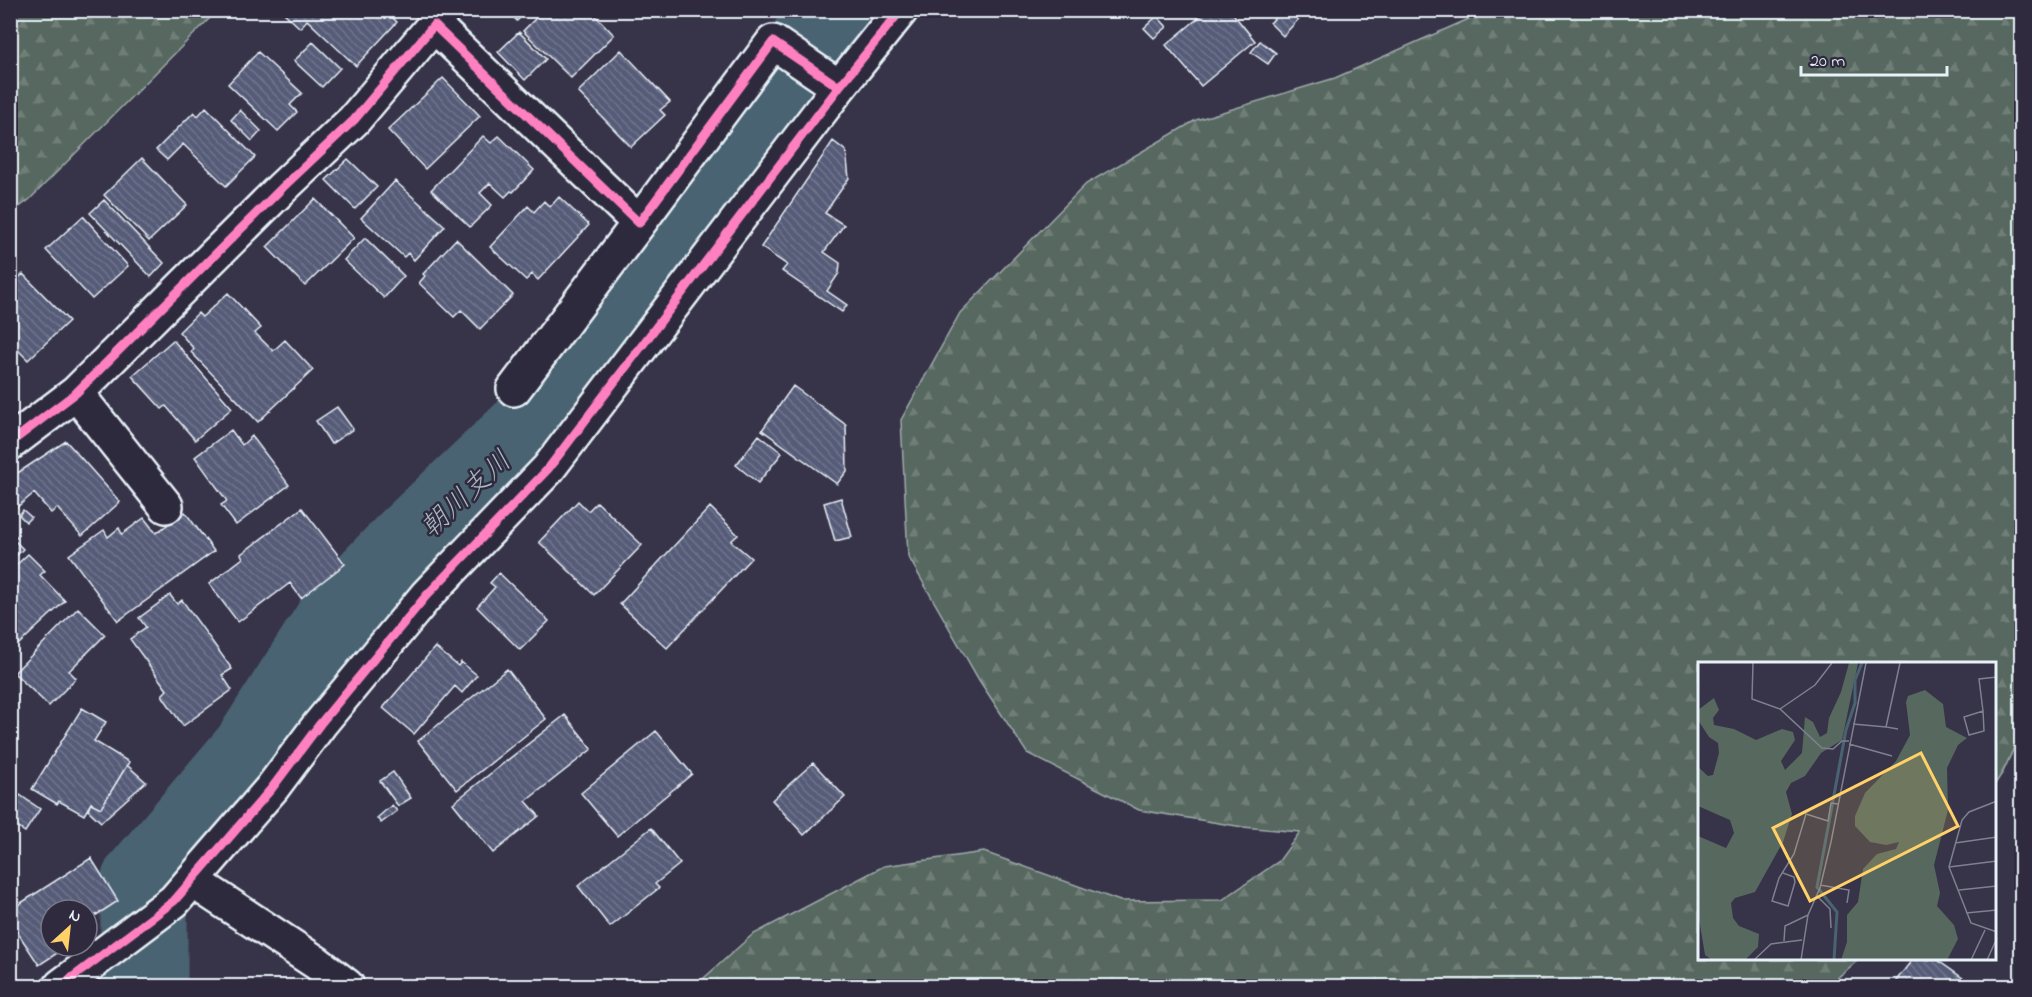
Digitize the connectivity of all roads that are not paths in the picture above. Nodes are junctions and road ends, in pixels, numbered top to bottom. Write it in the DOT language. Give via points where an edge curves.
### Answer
graph roads {
  1 [pos="901,10"];
  2 [pos="837,86"];
  3 [pos="639,223"];
  4 [pos="514,389"];
  5 [pos="76,393"];
  6 [pos="10,443"];
  7 [pos="166,506"];
  8 [pos="183,891"];
  9 [pos="97,976"];
  10 [pos="61,987"];
  11 [pos="347,987"];
  1 -- 2 [label="street"];
  2 -- 3 [label="street" via="773,42"];
  2 -- 8 [label="street" via="548,469 426,596 272,788"];
  3 -- 4 [label="street"];
  3 -- 5 [label="street" via="435,24 354,120"];
  5 -- 6 [label="street"];
  5 -- 7 [label="street"];
  8 -- 9 [label="street" via="120,943"];
  8 -- 11 [label="street" via="317,963"];
  9 -- 10 [label="street"];
}
